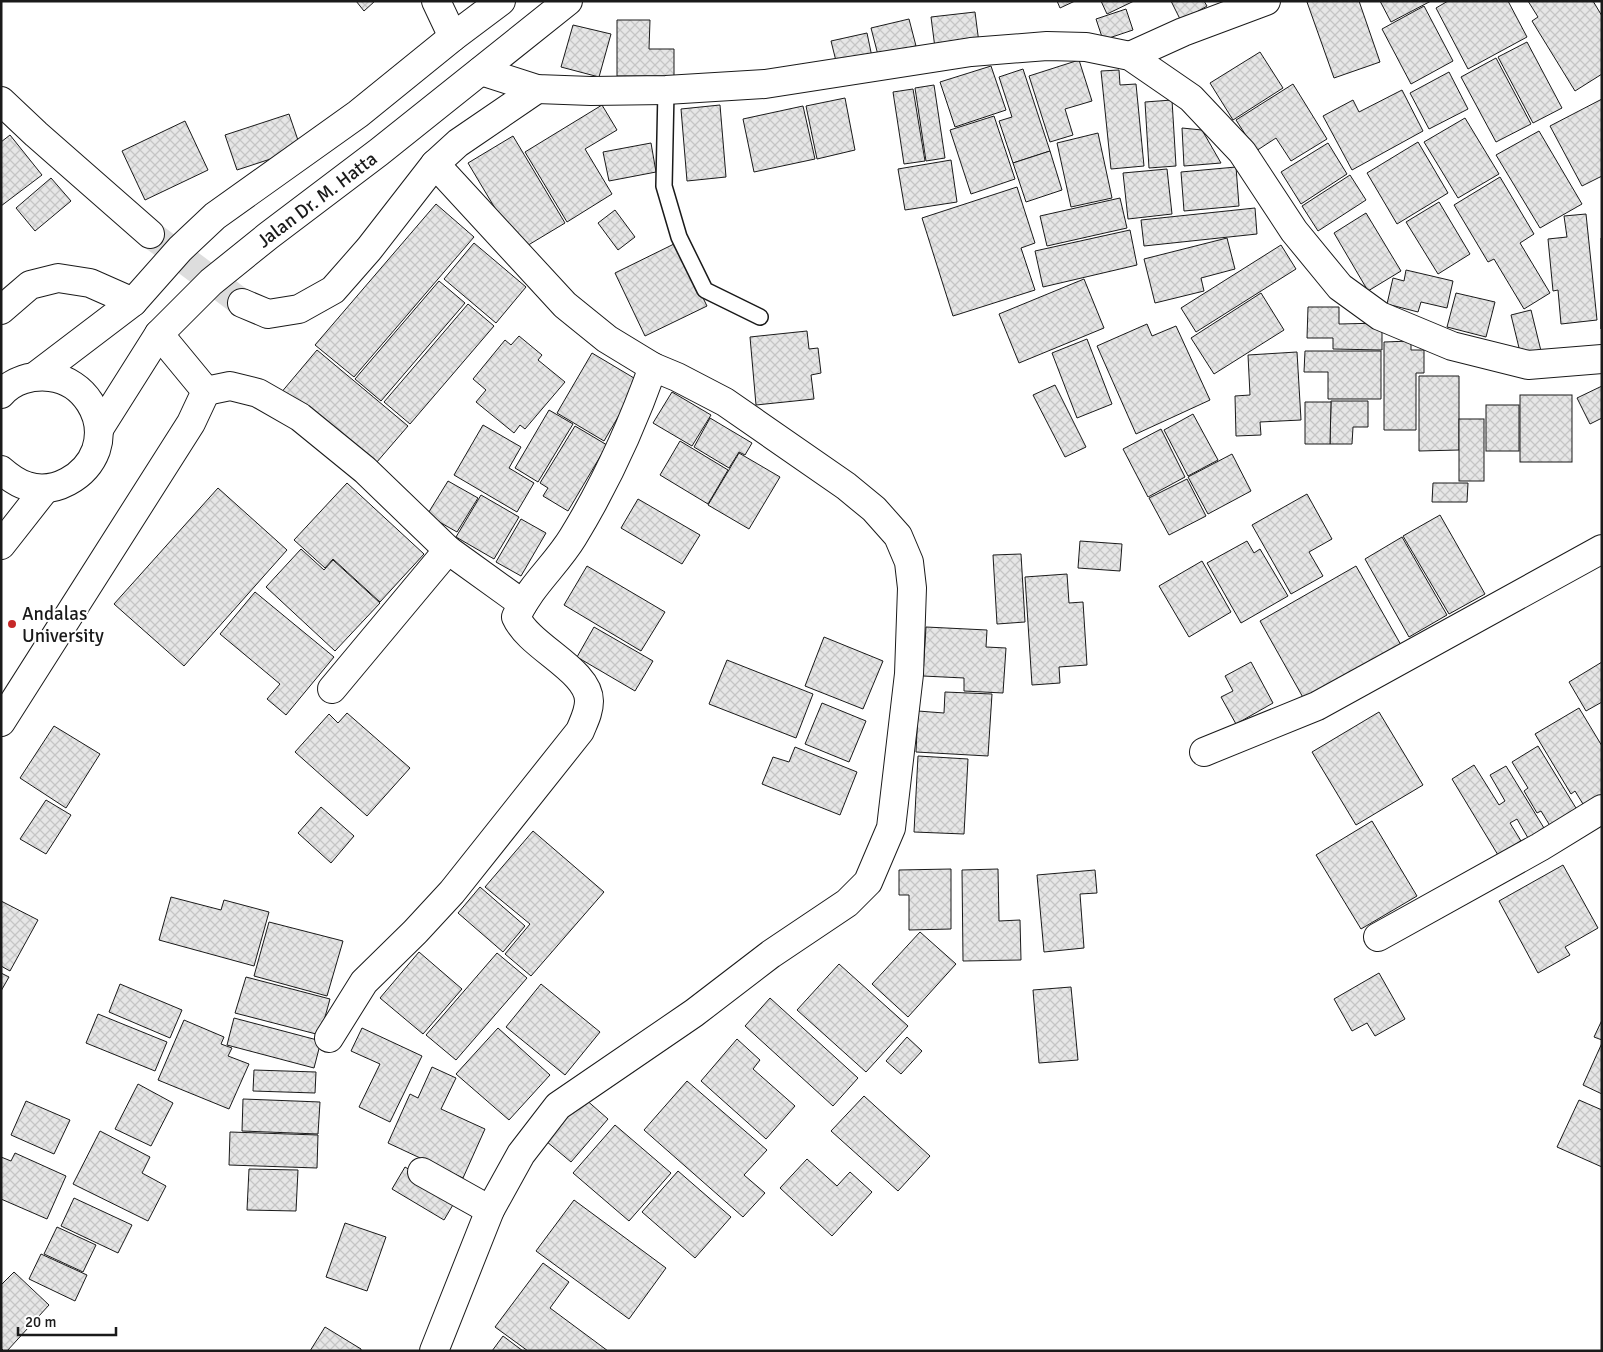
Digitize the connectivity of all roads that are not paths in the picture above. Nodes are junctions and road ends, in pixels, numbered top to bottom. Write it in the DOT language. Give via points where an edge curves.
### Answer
graph roads {
  1 [pos="436,1"];
  2 [pos="500,1"];
  3 [pos="568,1"];
  4 [pos="1266,1"];
  5 [pos="454,37"];
  6 [pos="1130,56"];
  7 [pos="481,71"];
  8 [pos="536,89"];
  9 [pos="666,90"];
  10 [pos="1,101"];
  11 [pos="435,164"];
  12 [pos="150,234"];
  13 [pos="133,302"];
  14 [pos="242,303"];
  15 [pos="1,310"];
  16 [pos="760,318"];
  17 [pos="159,334"];
  18 [pos="1602,359"];
  19 [pos="653,367"];
  20 [pos="38,375"];
  21 [pos="206,391"];
  22 [pos="1,394"];
  23 [pos="99,429"];
  24 [pos="1,470"];
  25 [pos="45,488"];
  26 [pos="1,545"];
  27 [pos="1602,549"];
  28 [pos="448,550"];
  29 [pos="523,604"];
  30 [pos="332,689"];
  31 [pos="1,722"];
  32 [pos="1204,752"];
  33 [pos="1602,809"];
  34 [pos="1378,937"];
  35 [pos="329,1038"];
  36 [pos="422,1172"];
  37 [pos="490,1210"];
  38 [pos="434,1351"];
  1 -- 5 [label="street"];
  2 -- 5 [label="street"];
  3 -- 7 [label="street, Jalan Dr. M. Hatta"];
  4 -- 6 [label="street"];
  5 -- 13 [label="street" via="358,114 215,216 180,249"];
  6 -- 9 [label="street" via="1086,47 1047,46 971,52 765,84"];
  6 -- 18 [label="street" via="1191,98 1242,152 1294,231 1340,287 1380,316 1452,346 1528,366"];
  7 -- 8 [label="street"];
  7 -- 17 [label="street, Jalan Dr. M. Hatta" via="211,282"];
  8 -- 9 [label="street"];
  8 -- 11 [label="street" via="458,143"];
  9 -- 16 [label="lane" via="664,186 679,237 705,290"];
  10 -- 12 [label="street"];
  11 -- 14 [label="street" via="333,290 299,309 268,314"];
  11 -- 19 [label="street" via="565,305 607,339"];
  13 -- 15 [label="street" via="90,283 58,278 30,285"];
  13 -- 20 [label="street"];
  17 -- 21 [label="street"];
  17 -- 23 [label="street, Jalan Dr. M. Hatta"];
  19 -- 29 [label="street" via="636,415 599,492 572,538"];
  19 -- 37 [label="street" via="725,402 846,486 874,509 898,536 909,562 912,588 909,674 891,828 868,882 847,903 558,1106 521,1154"];
  20 -- 22 [label="street" via="20,380"];
  20 -- 23 [label="street" via="60,378 80,390 93,407"];
  21 -- 28 [label="street" via="230,386 258,393 300,417 365,470"];
  21 -- 31 [label="street" via="191,424"];
  23 -- 25 [label="street" via="96,451 84,470 66,483"];
  24 -- 25 [label="street" via="28,487"];
  25 -- 26 [label="street"];
  27 -- 32 [label="street" via="1318,706"];
  28 -- 29 [label="street"];
  28 -- 30 [label="street"];
  29 -- 35 [label="street" via="516,617 525,633 567,666 587,692 588,712 580,731 452,892 364,982"];
  33 -- 34 [label="street"];
  36 -- 37 [label="street"];
  37 -- 38 [label="street"];
}
